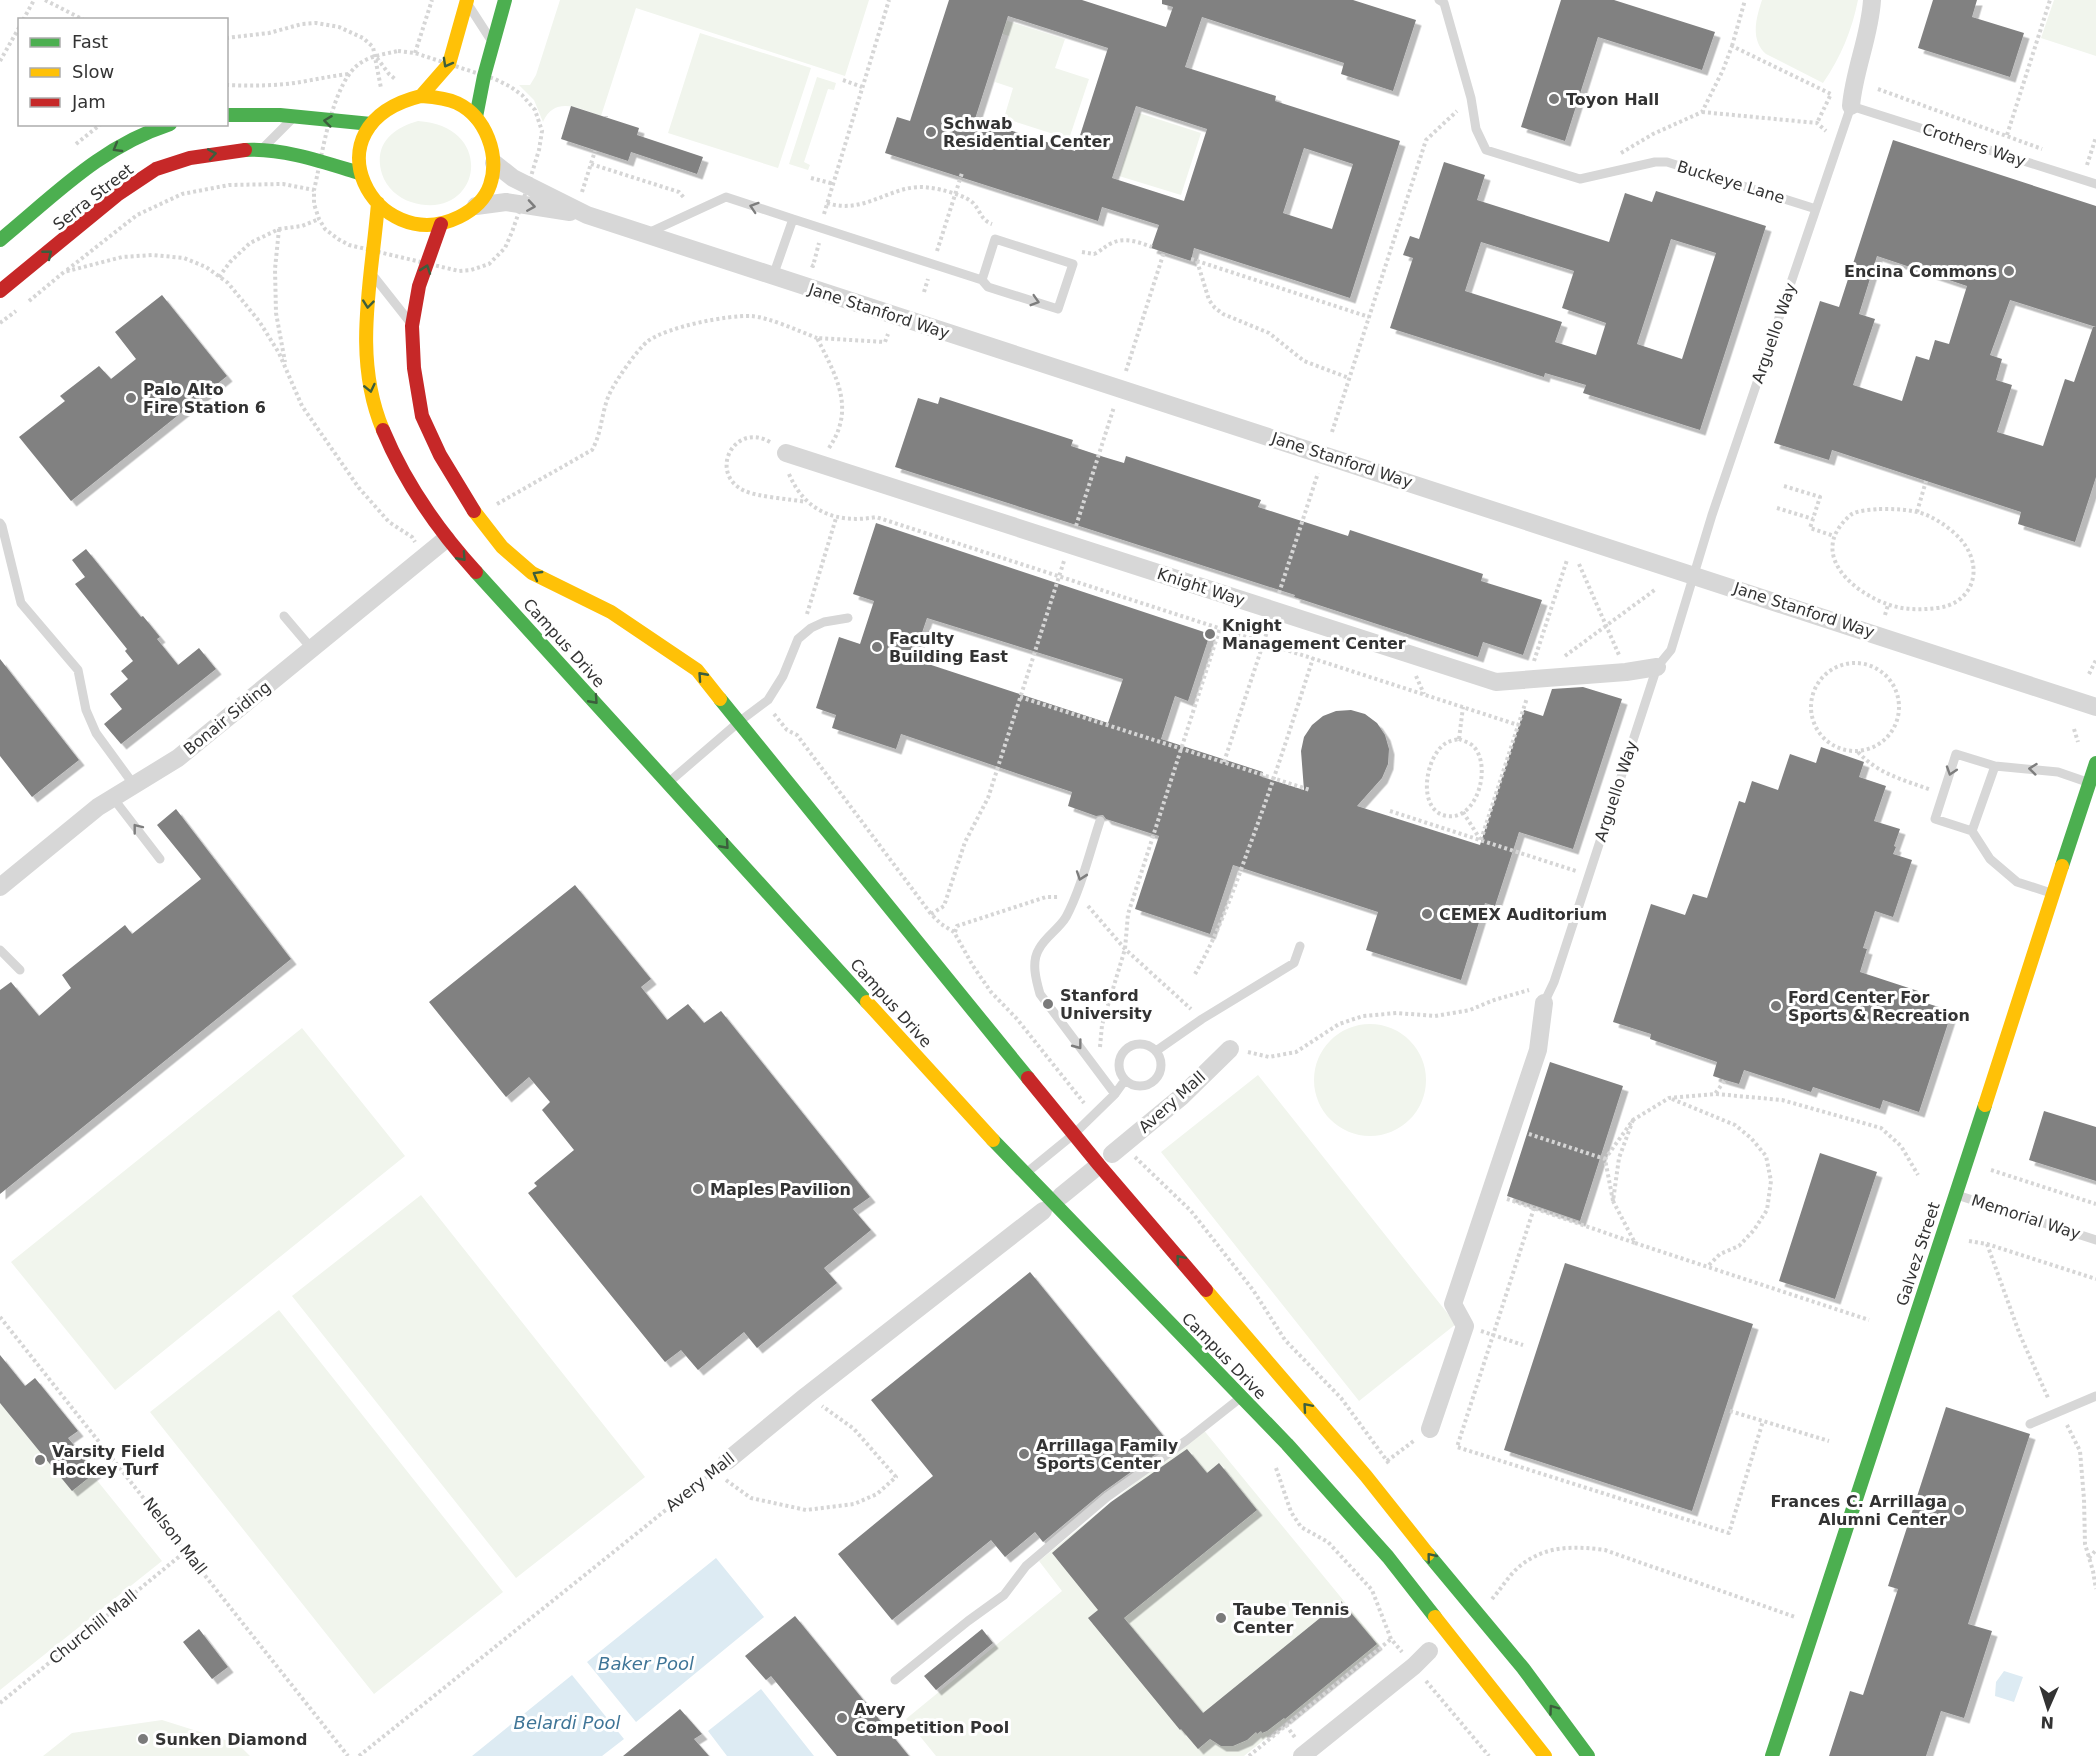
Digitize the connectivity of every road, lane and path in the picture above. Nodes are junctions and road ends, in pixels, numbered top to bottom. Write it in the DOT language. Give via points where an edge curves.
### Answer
graph roads {
  1 [pos="34,0"];
  2 [pos="45,0"];
  3 [pos="432,0"];
  4 [pos="505,0"];
  5 [pos="890,0"];
  6 [pos="1439,0"];
  7 [pos="1744,0"];
  8 [pos="1872,0"];
  9 [pos="2050,0"];
  10 [pos="467,1"];
  11 [pos="53,2"];
  12 [pos="24,18"];
  13 [pos="81,18"];
  14 [pos="18,30"];
  15 [pos="228,38"];
  16 [pos="493,45"];
  17 [pos="1732,46"];
  18 [pos="415,53"];
  19 [pos="375,56"];
  20 [pos="437,60"];
  21 [pos="0,61"];
  22 [pos="348,74"];
  23 [pos="495,79"];
  24 [pos="843,80"];
  25 [pos="228,85"];
  26 [pos="862,87"];
  27 [pos="1878,89"];
  28 [pos="421,96"];
  29 [pos="1471,98"];
  30 [pos="1851,106"];
  31 [pos="334,111"];
  32 [pos="1702,112"];
  33 [pos="228,115"];
  34 [pos="295,116"];
  35 [pos="476,117"];
  36 [pos="1817,123"];
  37 [pos="371,124"];
  38 [pos="165,126"];
  39 [pos="2096,137"];
  40 [pos="1839,142"];
  41 [pos="261,149"];
  42 [pos="595,151"];
  43 [pos="1616,156"];
  44 [pos="494,163"];
  45 [pos="591,164"];
  46 [pos="2087,165"];
  47 [pos="319,170"];
  48 [pos="359,173"];
  49 [pos="532,173"];
  50 [pos="962,173"];
  51 [pos="811,177"];
  52 [pos="834,184"];
  53 [pos="2096,184"];
  54 [pos="314,190"];
  55 [pos="582,192"];
  56 [pos="955,195"];
  57 [pos="686,199"];
  58 [pos="827,203"];
  59 [pos="378,204"];
  60 [pos="476,206"];
  61 [pos="1816,209"];
  62 [pos="517,215"];
  63 [pos="587,215"];
  64 [pos="823,215"];
  65 [pos="319,219"];
  66 [pos="793,219"];
  67 [pos="441,224"];
  68 [pos="989,224"];
  69 [pos="279,229"];
  70 [pos="646,234"];
  71 [pos="0,240"];
  72 [pos="820,240"];
  73 [pos="1152,247"];
  74 [pos="363,248"];
  75 [pos="1164,252"];
  76 [pos="1088,254"];
  77 [pos="936,255"];
  78 [pos="1191,259"];
  79 [pos="1197,261"];
  80 [pos="436,266"];
  81 [pos="813,266"];
  82 [pos="64,272"];
  83 [pos="371,273"];
  84 [pos="929,275"];
  85 [pos="773,276"];
  86 [pos="219,277"];
  87 [pos="982,280"];
  88 [pos="0,291"];
  89 [pos="924,292"];
  90 [pos="26,303"];
  91 [pos="19,308"];
  92 [pos="1369,317"];
  93 [pos="0,323"];
  94 [pos="412,326"];
  95 [pos="888,334"];
  96 [pos="817,338"];
  97 [pos="287,371"];
  98 [pos="1125,372"];
  99 [pos="1349,378"];
  100 [pos="1114,408"];
  101 [pos="1332,432"];
  102 [pos="786,453"];
  103 [pos="817,463"];
  104 [pos="1926,481"];
  105 [pos="1784,486"];
  106 [pos="806,501"];
  107 [pos="1777,508"];
  108 [pos="1917,513"];
  109 [pos="476,515"];
  110 [pos="836,518"];
  111 [pos="1813,519"];
  112 [pos="0,523"];
  113 [pos="1834,537"];
  114 [pos="447,539"];
  115 [pos="1070,545"];
  116 [pos="418,547"];
  117 [pos="1579,564"];
  118 [pos="1693,574"];
  119 [pos="1060,576"];
  120 [pos="1656,589"];
  121 [pos="1888,605"];
  122 [pos="1885,615"];
  123 [pos="284,616"];
  124 [pos="848,618"];
  125 [pos="1606,626"];
  126 [pos="811,628"];
  127 [pos="1220,628"];
  128 [pos="312,649"];
  129 [pos="1313,658"];
  130 [pos="1871,658"];
  131 [pos="1560,659"];
  132 [pos="2096,660"];
  133 [pos="1869,665"];
  134 [pos="1657,667"];
  135 [pos="1626,672"];
  136 [pos="2089,674"];
  137 [pos="1020,697"];
  138 [pos="2096,706"];
  139 [pos="1463,707"];
  140 [pos="773,714"];
  141 [pos="740,721"];
  142 [pos="1518,725"];
  143 [pos="2074,729"];
  144 [pos="1459,739"];
  145 [pos="2078,742"];
  146 [pos="1181,749"];
  147 [pos="1858,752"];
  148 [pos="2096,763"];
  149 [pos="1995,766"];
  150 [pos="1275,778"];
  151 [pos="668,782"];
  152 [pos="2089,783"];
  153 [pos="134,785"];
  154 [pos="1310,790"];
  155 [pos="1943,794"];
  156 [pos="113,798"];
  157 [pos="1390,811"];
  158 [pos="1463,812"];
  159 [pos="1100,821"];
  160 [pos="1972,831"];
  161 [pos="1481,840"];
  162 [pos="160,859"];
  163 [pos="1588,876"];
  164 [pos="0,887"];
  165 [pos="2053,893"];
  166 [pos="1060,897"];
  167 [pos="1088,906"];
  168 [pos="931,914"];
  169 [pos="954,932"];
  170 [pos="1300,946"];
  171 [pos="0,950"];
  172 [pos="1125,950"];
  173 [pos="20,970"];
  174 [pos="1195,974"];
  175 [pos="1554,982"];
  176 [pos="1544,1003"];
  177 [pos="1202,1018"];
  178 [pos="1099,1048"];
  179 [pos="1230,1049"];
  180 [pos="1156,1051"];
  181 [pos="1125,1080"];
  182 [pos="1725,1080"];
  183 [pos="1115,1094"];
  184 [pos="1715,1094"];
  185 [pos="1669,1098"];
  186 [pos="1084,1103"];
  187 [pos="1633,1120"];
  188 [pos="1512,1128"];
  189 [pos="1074,1134"];
  190 [pos="1117,1150"];
  191 [pos="1605,1159"];
  192 [pos="1093,1170"];
  193 [pos="1991,1170"];
  194 [pos="1025,1174"];
  195 [pos="1918,1175"];
  196 [pos="1490,1193"];
  197 [pos="1955,1194"];
  198 [pos="1061,1196"];
  199 [pos="1613,1202"];
  200 [pos="2096,1204"];
  201 [pos="1534,1208"];
  202 [pos="1043,1211"];
  203 [pos="2096,1240"];
  204 [pos="1969,1241"];
  205 [pos="1635,1243"];
  206 [pos="1987,1244"];
  207 [pos="1708,1266"];
  208 [pos="2096,1279"];
  209 [pos="0,1317"];
  210 [pos="1869,1320"];
  211 [pos="1465,1326"];
  212 [pos="1493,1335"];
  213 [pos="1523,1346"];
  214 [pos="806,1396"];
  215 [pos="2096,1396"];
  216 [pos="1241,1397"];
  217 [pos="2050,1403"];
  218 [pos="1730,1411"];
  219 [pos="2058,1412"];
  220 [pos="1763,1421"];
  221 [pos="2030,1424"];
  222 [pos="1430,1429"];
  223 [pos="1829,1441"];
  224 [pos="1387,1461"];
  225 [pos="1274,1462"];
  226 [pos="720,1466"];
  227 [pos="1393,1470"];
  228 [pos="2096,1550"];
  229 [pos="186,1551"];
  230 [pos="2089,1558"];
  231 [pos="2096,1590"];
  232 [pos="1492,1599"];
  233 [pos="1815,1624"];
  234 [pos="1391,1639"];
  235 [pos="1429,1651"];
  236 [pos="1413,1666"];
  237 [pos="895,1680"];
  238 [pos="0,1703"];
  239 [pos="348,1756"];
  240 [pos="359,1756"];
  241 [pos="1249,1756"];
  242 [pos="1302,1756"];
  243 [pos="1488,1756"];
  244 [pos="1545,1756"];
  245 [pos="1588,1756"];
  246 [pos="1772,1756"];
  1 -- 12 [label="path"];
  2 -- 11 [label="path"];
  3 -- 18 [label="path"];
  4 -- 16 [label="street"];
  5 -- 26 [label="path"];
  6 -- 29 [label="lane, Buckeye Lane" via="1444,3"];
  7 -- 17 [label="path"];
  8 -- 30 [label="street"];
  9 -- 27 [label="path" via="2007,135"];
  10 -- 16 [label="lane"];
  10 -- 28 [label="street, one-way" via="449,64"];
  11 -- 13 [label="path"];
  14 -- 21 [label="path"];
  15 -- 19 [label="path" via="316,23 339,27 363,38 373,47"];
  16 -- 35 [label="street"];
  17 -- 32 [label="path"];
  17 -- 36 [label="path" via="1831,94"];
  18 -- 19 [label="path" via="398,51"];
  18 -- 20 [label="path"];
  19 -- 22 [label="path"];
  22 -- 25 [label="path" via="268,86"];
  22 -- 31 [label="path"];
  23 -- 49 [label="path" via="522,95 535,110 542,131"];
  24 -- 26 [label="path"];
  26 -- 52 [label="path"];
  28 -- 35 [label="street" via="459,104"];
  28 -- 37 [label="street" via="392,105"];
  29 -- 61 [label="lane, Buckeye Lane" via="1476,129 1486,150 1580,179 1667,162"];
  29 -- 92 [label="path" via="1426,140"];
  30 -- 40 [label="lane, Arguello Way"];
  30 -- 53 [label="lane, Crothers Way"];
  32 -- 36 [label="path"];
  32 -- 43 [label="path"];
  33 -- 34 [label="street"];
  37 -- 34 [label="street, one-way"];
  34 -- 41 [label="lane"];
  35 -- 44 [label="street" via="489,138"];
  36 -- 40 [label="path"];
  37 -- 48 [label="street" via="358,155"];
  38 -- 71 [label="street, Serra Street, one-way" via="96,160"];
  39 -- 46 [label="path"];
  40 -- 61 [label="lane, Arguello Way"];
  41 -- 48 [label="street, Serra Street" via="321,160"];
  88 -- 41 [label="street, Serra Street, one-way" via="117,195 156,169 190,158"];
  42 -- 45 [label="path"];
  44 -- 60 [label="street" via="489,189"];
  44 -- 63 [label="street, Jane Stanford Way" via="513,178"];
  45 -- 55 [label="path"];
  45 -- 57 [label="path" via="679,192"];
  47 -- 54 [label="path"];
  48 -- 59 [label="street, Jane Stanford Way"];
  50 -- 56 [label="path"];
  51 -- 52 [label="path"];
  52 -- 58 [label="path"];
  54 -- 65 [label="path"];
  54 -- 82 [label="path" via="283,184 229,185 182,194 137,215"];
  56 -- 58 [label="path" via="918,187 848,207"];
  56 -- 68 [label="path" via="974,203"];
  56 -- 77 [label="path"];
  58 -- 64 [label="path"];
  59 -- 67 [label="street, Jane Stanford Way" via="398,218 417,224"];
  59 -- 83 [label="street, Campus Drive"];
  60 -- 63 [label="street, Jane Stanford Way, one-way" via="506,202"];
  60 -- 67 [label="street, Jane Stanford Way"];
  61 -- 118 [label="lane, Arguello Way"];
  62 -- 80 [label="path" via="505,248 489,264 459,271"];
  63 -- 70 [label="street, Jane Stanford Way"];
  65 -- 69 [label="path"];
  65 -- 74 [label="path" via="338,239"];
  66 -- 70 [label="lane, one-way" via="726,197"];
  66 -- 85 [label="lane"];
  66 -- 87 [label="lane"];
  94 -- 67 [label="street, Campus Drive, one-way" via="419,286"];
  69 -- 86 [label="path" via="250,243"];
  69 -- 97 [label="path" via="276,314"];
  70 -- 85 [label="street, Jane Stanford Way"];
  72 -- 81 [label="path"];
  73 -- 76 [label="path" via="1123,241"];
  75 -- 98 [label="path"];
  78 -- 79 [label="path"];
  79 -- 92 [label="path"];
  79 -- 99 [label="path" via="1215,308 1269,333 1304,361"];
  82 -- 86 [label="path" via="122,257 153,255 184,258"];
  82 -- 90 [label="path"];
  83 -- 94 [label="lane"];
  83 -- 114 [label="street, Campus Drive, one-way" via="366,349 378,421 392,454"];
  84 -- 89 [label="path"];
  85 -- 118 [label="street, Jane Stanford Way"];
  86 -- 97 [label="path" via="259,321"];
  87 -- 87 [label="lane, one-way" via="988,287 1058,309 1073,264 995,240"];
  91 -- 93 [label="path"];
  92 -- 99 [label="path"];
  94 -- 109 [label="street, Campus Drive" via="422,416"];
  95 -- 96 [label="path" via="885,342"];
  96 -- 103 [label="path" via="838,383 842,410 837,437"];
  96 -- 109 [label="path" via="753,316 719,318 649,341 611,390 592,450"];
  97 -- 116 [label="path" via="302,406 359,488"];
  99 -- 101 [label="path"];
  100 -- 115 [label="path"];
  102 -- 103 [label="street, Knight Way"];
  102 -- 106 [label="path" via="789,476"];
  102 -- 106 [label="path" via="767,440 752,436 738,441 730,451 727,474 746,492"];
  103 -- 115 [label="street, Knight Way"];
  104 -- 108 [label="path"];
  105 -- 111 [label="path" via="1820,497"];
  106 -- 110 [label="path"];
  107 -- 111 [label="path"];
  108 -- 113 [label="path" via="1879,509 1852,514"];
  108 -- 121 [label="path" via="1953,532 1969,551 1973,581 1962,599 1943,608 1916,610"];
  141 -- 109 [label="street, Campus Drive, one-way" via="697,670 611,612 532,573 502,547"];
  110 -- 119 [label="path" via="876,517"];
  110 -- 126 [label="path" via="806,618"];
  111 -- 113 [label="path" via="1810,528"];
  112 -- 153 [label="lane" via="21,603 78,670 86,710 96,733"];
  113 -- 121 [label="path" via="1833,559 1845,578"];
  114 -- 128 [label="street, Bonair Siding"];
  114 -- 151 [label="street, Campus Drive, one-way"];
  115 -- 119 [label="path"];
  115 -- 135 [label="street, Knight Way" via="1496,682"];
  117 -- 125 [label="path"];
  118 -- 134 [label="lane, Arguello Way" via="1671,650"];
  118 -- 138 [label="street, Jane Stanford Way"];
  119 -- 127 [label="path"];
  119 -- 137 [label="path"];
  120 -- 125 [label="path"];
  121 -- 122 [label="path"];
  123 -- 128 [label="lane"];
  124 -- 126 [label="lane"];
  125 -- 131 [label="path"];
  125 -- 135 [label="path"];
  126 -- 141 [label="lane" via="798,639 783,676 768,699"];
  127 -- 129 [label="path"];
  127 -- 146 [label="path"];
  128 -- 153 [label="street, Bonair Siding" via="178,758"];
  129 -- 139 [label="path"];
  129 -- 150 [label="path"];
  130 -- 133 [label="path"];
  132 -- 136 [label="path"];
  133 -- 147 [label="path" via="1891,681 1897,693 1898,719 1883,742"];
  133 -- 147 [label="path" via="1841,665 1828,671 1818,682 1810,709 1820,735 1841,752"];
  134 -- 135 [label="street, Knight Way"];
  134 -- 163 [label="lane, Arguello Way"];
  137 -- 146 [label="path"];
  137 -- 168 [label="path" via="988,798 965,842 944,906"];
  139 -- 142 [label="path"];
  139 -- 144 [label="path"];
  140 -- 168 [label="path" via="797,735"];
  141 -- 151 [label="lane"];
  141 -- 189 [label="street, Campus Drive"];
  143 -- 145 [label="path"];
  144 -- 158 [label="path" via="1472,745 1480,758 1482,774 1478,795"];
  144 -- 158 [label="path" via="1446,742 1435,754 1426,786 1438,813 1448,816"];
  146 -- 150 [label="path"];
  146 -- 172 [label="path" via="1128,914"];
  147 -- 155 [label="path" via="1881,772"];
  148 -- 152 [label="street, Galvez Street"];
  152 -- 149 [label="lane, one-way" via="2058,772"];
  149 -- 155 [label="lane, one-way" via="1956,754"];
  149 -- 160 [label="lane"];
  150 -- 154 [label="path"];
  150 -- 174 [label="path" via="1218,930"];
  151 -- 194 [label="street, Campus Drive, one-way"];
  152 -- 165 [label="street, Galvez Street"];
  153 -- 156 [label="street, Bonair Siding"];
  155 -- 160 [label="lane" via="1935,819"];
  162 -- 156 [label="lane, one-way"];
  156 -- 164 [label="street, Bonair Siding"];
  157 -- 161 [label="path"];
  158 -- 161 [label="path"];
  159 -- 183 [label="lane, one-way" via="1073,901 1058,928 1039,949 1035,964 1040,994"];
  160 -- 165 [label="lane" via="1990,860 2017,882"];
  161 -- 163 [label="path"];
  163 -- 175 [label="lane, Arguello Way"];
  165 -- 197 [label="street, Galvez Street"];
  166 -- 169 [label="path" via="1046,897 957,926"];
  167 -- 172 [label="path"];
  168 -- 169 [label="path"];
  169 -- 186 [label="path" via="991,992"];
  170 -- 177 [label="lane" via="1294,963"];
  171 -- 173 [label="lane"];
  172 -- 177 [label="path"];
  172 -- 178 [label="path"];
  175 -- 176 [label="lane, Arguello Way"];
  175 -- 179 [label="path" via="1470,1010 1435,1016 1363,1016 1339,1024 1296,1052 1269,1057"];
  176 -- 188 [label="street, Arguello Way" via="1538,1050"];
  177 -- 180 [label="lane"];
  179 -- 190 [label="street, Avery Mall" via="1181,1097"];
  180 -- 181 [label="lane" via="1161,1069 1154,1080 1136,1086"];
  180 -- 181 [label="lane" via="1144,1044 1125,1049 1118,1068"];
  181 -- 183 [label="lane"];
  182 -- 184 [label="path"];
  183 -- 189 [label="lane"];
  184 -- 185 [label="path"];
  184 -- 195 [label="path" via="1782,1100 1881,1128 1901,1146"];
  185 -- 187 [label="path"];
  185 -- 207 [label="path" via="1735,1125 1766,1156 1771,1181 1767,1210 1739,1246 1720,1254"];
  187 -- 191 [label="path"];
  187 -- 199 [label="path" via="1619,1158"];
  188 -- 191 [label="path"];
  188 -- 196 [label="street, Arguello Way"];
  189 -- 194 [label="lane"];
  245 -- 189 [label="street, Campus Drive, one-way" via="1523,1668 1366,1476"];
  190 -- 224 [label="path" via="1138,1160 1191,1211 1253,1290 1285,1340 1341,1398"];
  191 -- 199 [label="path"];
  192 -- 198 [label="street"];
  193 -- 200 [label="path, Memorial Way"];
  194 -- 216 [label="street, Campus Drive"];
  196 -- 201 [label="path"];
  196 -- 211 [label="street, Arguello Way" via="1453,1304"];
  197 -- 203 [label="lane, Memorial Way"];
  197 -- 233 [label="street, Galvez Street"];
  199 -- 205 [label="path"];
  201 -- 205 [label="path"];
  201 -- 212 [label="path"];
  202 -- 214 [label="street, Avery Mall"];
  204 -- 206 [label="path"];
  205 -- 207 [label="path"];
  206 -- 208 [label="path"];
  206 -- 217 [label="path"];
  207 -- 210 [label="path"];
  209 -- 229 [label="path, Nelson Mall"];
  211 -- 212 [label="path"];
  211 -- 222 [label="street"];
  212 -- 213 [label="path"];
  212 -- 220 [label="path" via="1457,1447 1729,1533"];
  214 -- 226 [label="street, Avery Mall"];
  214 -- 226 [label="path" via="854,1429 896,1477 878,1494 854,1504 806,1510 751,1498"];
  215 -- 219 [label="lane"];
  216 -- 237 [label="lane" via="1107,1497 1026,1566 1004,1595"];
  216 -- 244 [label="street, Campus Drive" via="1388,1557"];
  218 -- 220 [label="path"];
  219 -- 221 [label="lane"];
  219 -- 230 [label="path" via="2080,1451"];
  220 -- 223 [label="path"];
  222 -- 224 [label="path"];
  224 -- 227 [label="path"];
  225 -- 234 [label="path" via="1291,1512 1301,1527 1328,1542 1372,1590"];
  226 -- 240 [label="path, Avery Mall"];
  228 -- 230 [label="path"];
  229 -- 238 [label="path, Churchill Mall"];
  229 -- 239 [label="path, Nelson Mall"];
  230 -- 231 [label="path"];
  232 -- 233 [label="path" via="1519,1567 1534,1557 1575,1546 1605,1550"];
  233 -- 246 [label="street, Galvez Street"];
  234 -- 236 [label="path"];
  234 -- 241 [label="path"];
  235 -- 236 [label="street"];
  236 -- 242 [label="street"];
  236 -- 243 [label="path"];
}
